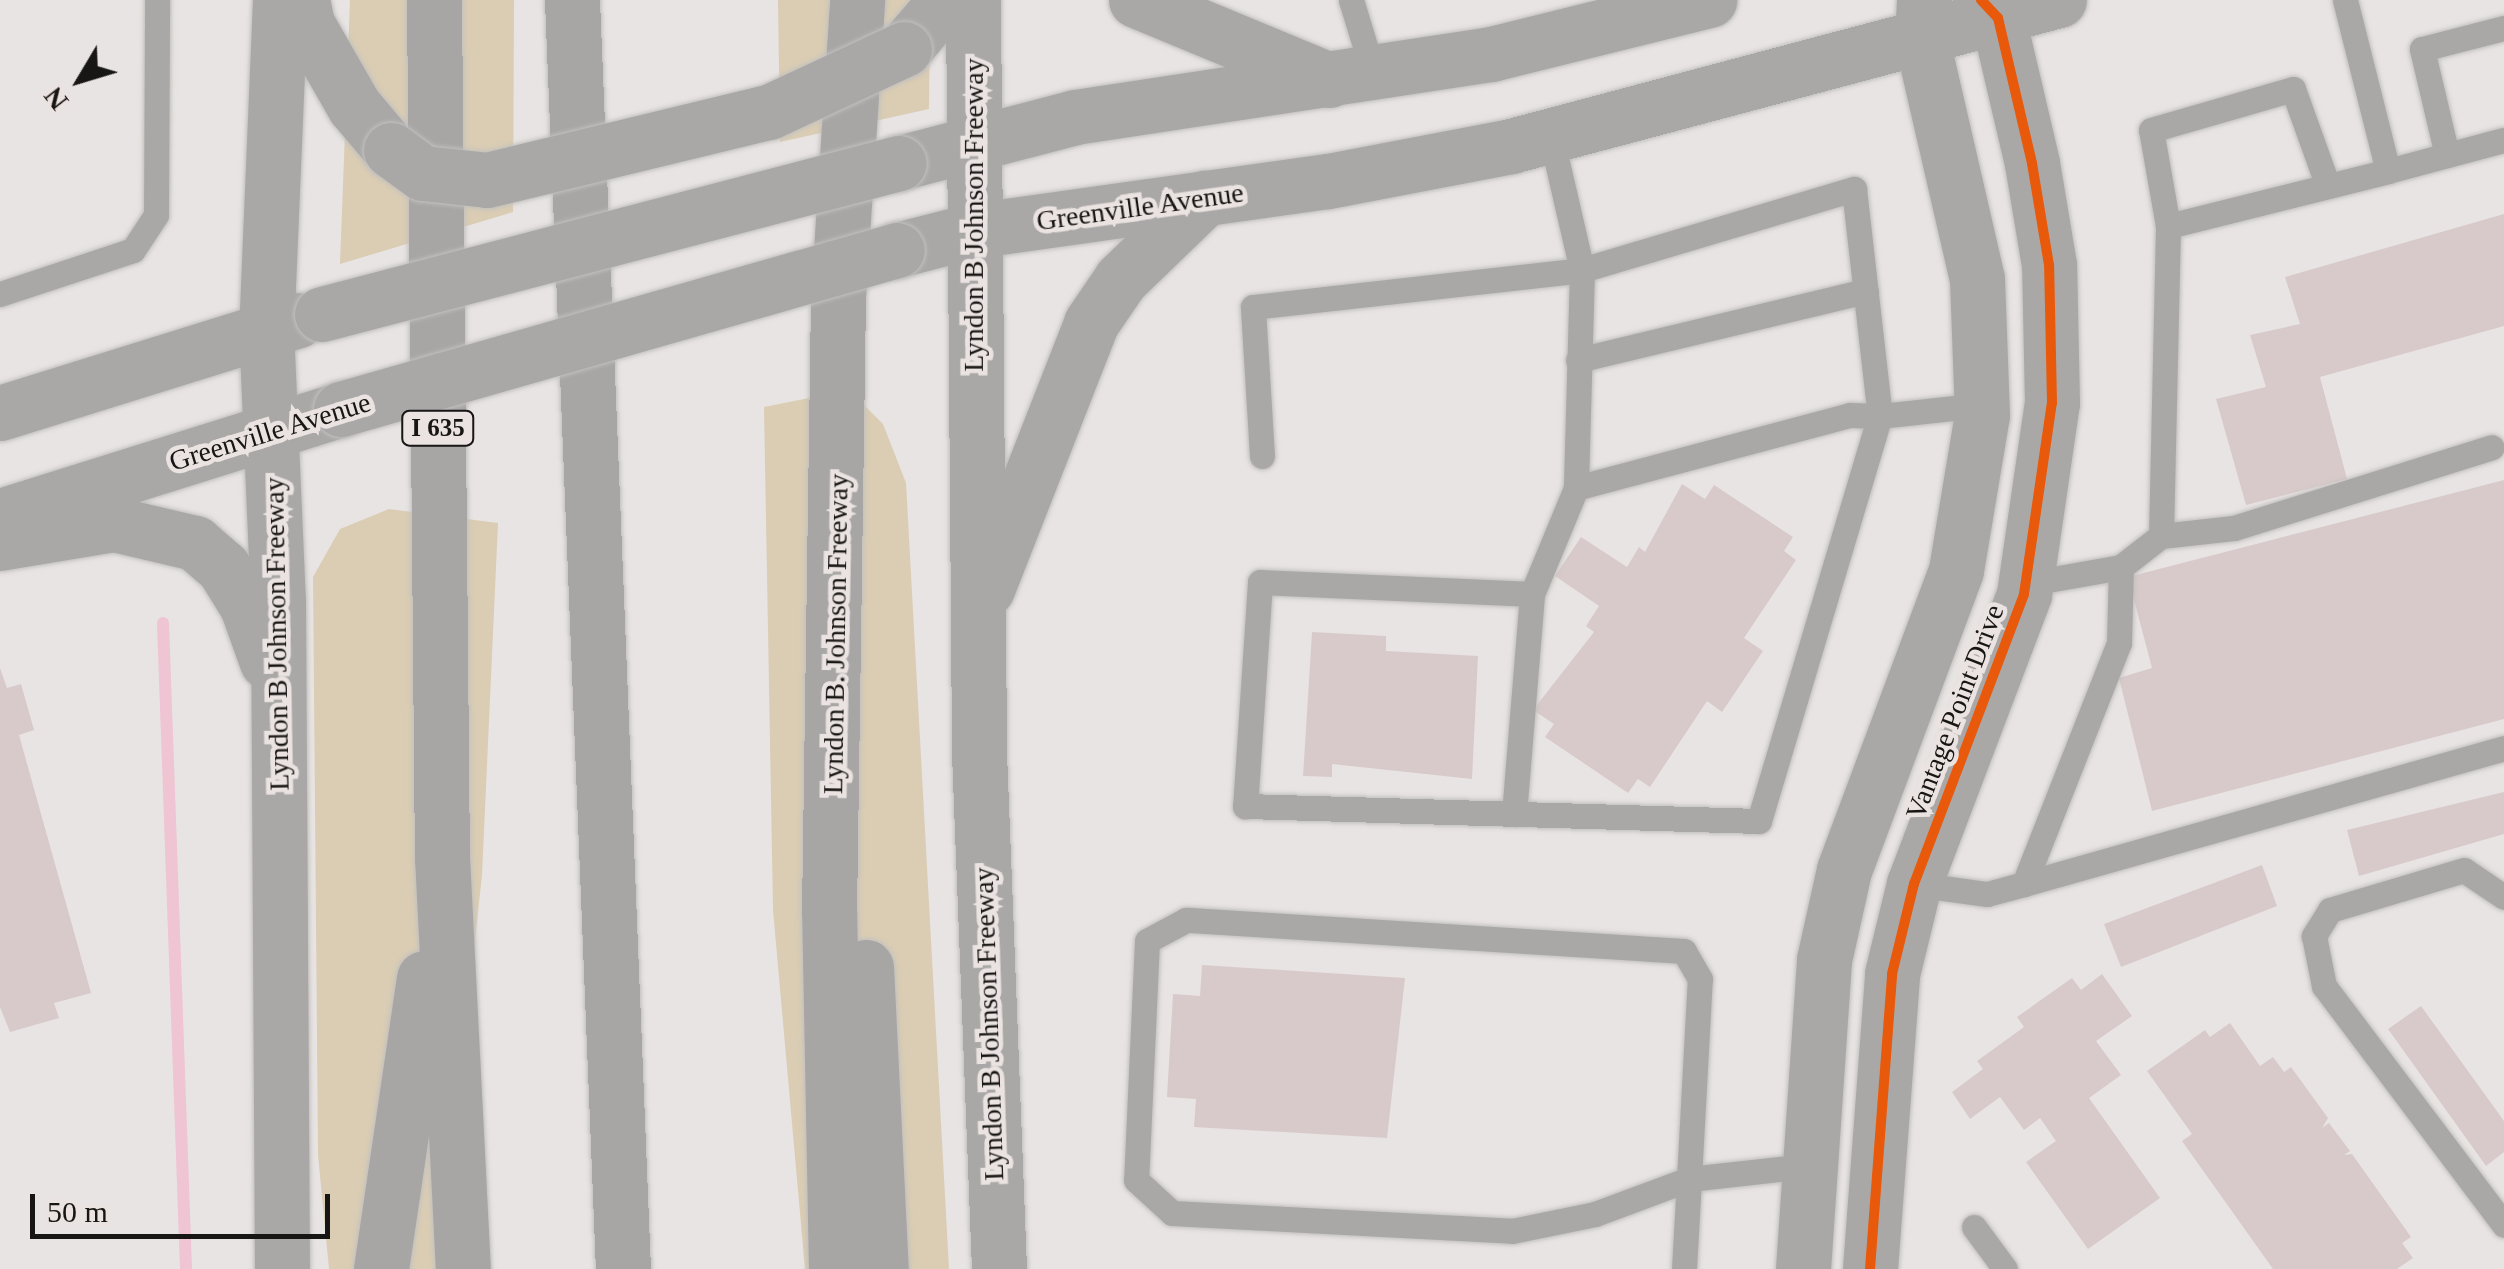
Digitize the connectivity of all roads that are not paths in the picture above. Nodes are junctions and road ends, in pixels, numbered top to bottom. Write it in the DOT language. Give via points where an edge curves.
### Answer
graph roads {
  1 [pos="158,0"];
  2 [pos="280,0"];
  3 [pos="302,0"];
  4 [pos="434,0"];
  5 [pos="572,0"];
  6 [pos="857,0"];
  7 [pos="946,0"];
  8 [pos="973,0"];
  9 [pos="1136,0"];
  10 [pos="1351,0"];
  11 [pos="1709,0"];
  12 [pos="2059,0"];
  13 [pos="2345,0"];
  14 [pos="1990,9"];
  15 [pos="1594,14"];
  16 [pos="1923,21"];
  17 [pos="2504,28"];
  18 [pos="1353,78"];
  19 [pos="1551,136"];
  20 [pos="972,139"];
  21 [pos="2504,140"];
  22 [pos="2447,155"];
  23 [pos="2388,171"];
  24 [pos="2328,186"];
  25 [pos="1205,198"];
  26 [pos="2168,226"];
  27 [pos="972,231"];
  28 [pos="1582,270"];
  29 [pos="1866,291"];
  30 [pos="0,294"];
  31 [pos="266,328"];
  32 [pos="1578,360"];
  33 [pos="1982,405"];
  34 [pos="0,413"];
  35 [pos="1880,416"];
  36 [pos="274,430"];
  37 [pos="2492,447"];
  38 [pos="1262,456"];
  39 [pos="840,459"];
  40 [pos="1576,488"];
  41 [pos="0,517"];
  42 [pos="2161,536"];
  43 [pos="0,543"];
  44 [pos="2121,567"];
  45 [pos="2026,584"];
  46 [pos="1532,594"];
  47 [pos="977,615"];
  48 [pos="278,694"];
  49 [pos="2504,748"];
  50 [pos="1514,814"];
  51 [pos="442,856"];
  52 [pos="1844,870"];
  53 [pos="1914,884"];
  54 [pos="2024,884"];
  55 [pos="2504,897"];
  56 [pos="1807,1166"];
  57 [pos="1689,1179"];
  58 [pos="2504,1225"];
  59 [pos="1974,1227"];
  60 [pos="282,1269"];
  61 [pos="381,1269"];
  62 [pos="463,1269"];
  63 [pos="623,1269"];
  64 [pos="836,1269"];
  65 [pos="881,1269"];
  66 [pos="999,1269"];
  67 [pos="1684,1269"];
  68 [pos="1803,1269"];
  69 [pos="1870,1269"];
  70 [pos="2005,1269"];
  1 -- 30 [label="lane" via="156,215 132,250"];
  2 -- 31 [label="main road, Lyndon B Johnson Freeway"];
  3 -- 7 [label="main road, bridge" via="307,24 354,106 391,150 423,173 488,180 769,112 904,49"];
  4 -- 51 [label="highway, I 635"];
  5 -- 63 [label="highway"];
  6 -- 39 [label="highway, Lyndon B. Johnson Freeway" via="838,297"];
  8 -- 20 [label="main road, Lyndon B Johnson Freeway"];
  9 -- 18 [label="main road"];
  10 -- 18 [label="lane"];
  11 -- 15 [label="main road"];
  12 -- 14 [label="main road, Greenville Avenue"];
  13 -- 23 [label="lane"];
  14 -- 16 [label="main road, Greenville Avenue"];
  14 -- 45 [label="street, Vantage Point Drive" via="2049,265 2052,403"];
  15 -- 18 [label="main road"];
  16 -- 19 [label="main road, Greenville Avenue"];
  16 -- 33 [label="street, Vantage Point Drive" via="1977,279"];
  17 -- 22 [label="lane" via="2422,49"];
  18 -- 20 [label="main road" via="1159,102"];
  19 -- 25 [label="main road, Greenville Avenue"];
  19 -- 28 [label="lane"];
  20 -- 27 [label="main road, Lyndon B Johnson Freeway"];
  20 -- 31 [label="main road, bridge" via="900,164"];
  21 -- 22 [label="lane"];
  22 -- 23 [label="lane"];
  23 -- 24 [label="lane"];
  24 -- 26 [label="lane"];
  24 -- 26 [label="lane" via="2294,90 2151,130"];
  25 -- 27 [label="main road, Greenville Avenue"];
  25 -- 47 [label="main road" via="1121,278 1091,323"];
  26 -- 42 [label="lane"];
  27 -- 36 [label="main road, Greenville Avenue, bridge"];
  27 -- 47 [label="main road, Lyndon B Johnson Freeway"];
  28 -- 29 [label="lane" via="1854,189"];
  28 -- 32 [label="lane"];
  28 -- 38 [label="lane" via="1253,306"];
  29 -- 32 [label="lane"];
  29 -- 35 [label="lane"];
  31 -- 34 [label="main road"];
  31 -- 36 [label="main road, Lyndon B Johnson Freeway"];
  32 -- 40 [label="lane"];
  33 -- 35 [label="lane"];
  33 -- 52 [label="street, Vantage Point Drive" via="1956,570"];
  35 -- 40 [label="lane" via="1850,415"];
  35 -- 50 [label="lane" via="1759,821"];
  36 -- 41 [label="main road, Greenville Avenue"];
  36 -- 48 [label="main road, Lyndon B Johnson Freeway"];
  37 -- 42 [label="lane" via="2234,528"];
  39 -- 64 [label="highway, Lyndon B. Johnson Freeway" via="829,912"];
  39 -- 65 [label="highway"];
  40 -- 46 [label="lane"];
  42 -- 44 [label="lane"];
  43 -- 48 [label="main road" via="114,524 196,543 223,567 247,606"];
  44 -- 45 [label="lane"];
  44 -- 54 [label="lane" via="2129,622"];
  45 -- 53 [label="street, Vantage Point Drive"];
  46 -- 50 [label="lane"];
  46 -- 50 [label="lane" via="1260,582 1245,806"];
  47 -- 66 [label="main road, Lyndon B Johnson Freeway"];
  48 -- 60 [label="main road, Lyndon B Johnson Freeway"];
  49 -- 54 [label="lane"];
  51 -- 61 [label="highway"];
  51 -- 62 [label="highway, I 635"];
  52 -- 53 [label="street"];
  52 -- 56 [label="street, Vantage Point Drive" via="1824,960"];
  53 -- 54 [label="lane" via="1987,894"];
  53 -- 69 [label="street, Vantage Point Drive" via="1880,1065"];
  55 -- 58 [label="lane" via="2464,870 2330,910 2314,936 2324,986"];
  56 -- 57 [label="lane"];
  56 -- 68 [label="street, Vantage Point Drive"];
  57 -- 57 [label="lane" via="1700,979 1684,952 1186,920 1147,941 1136,1180 1172,1213 1512,1230 1595,1214"];
  57 -- 67 [label="lane"];
  59 -- 70 [label="lane"];
}
